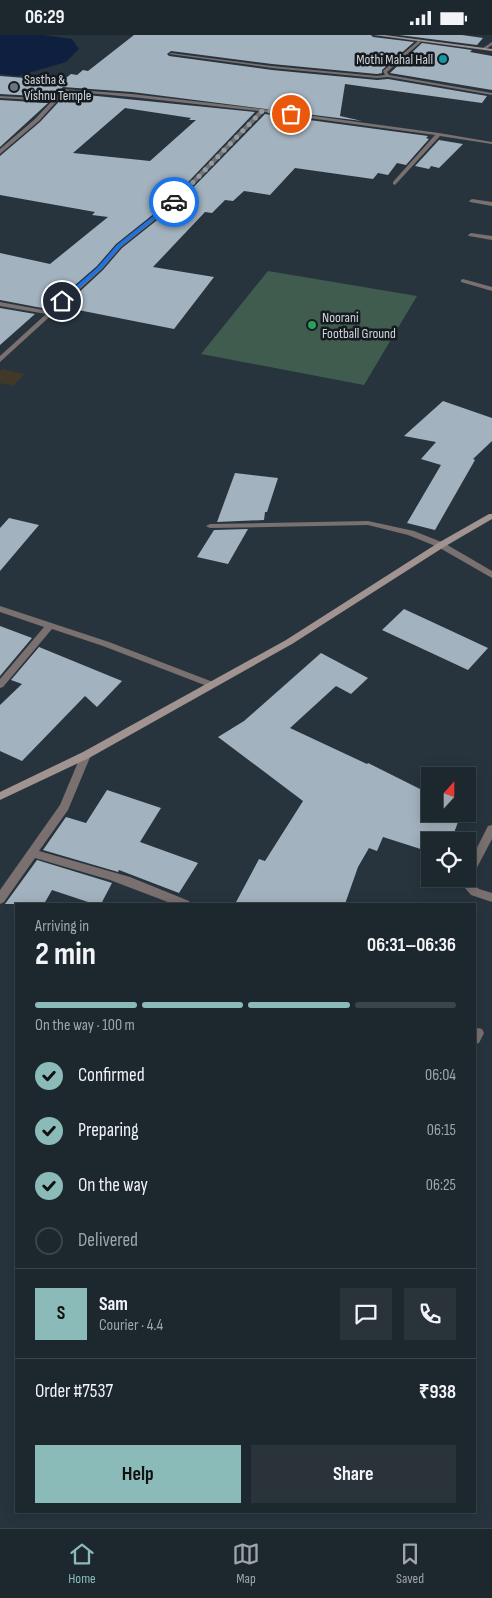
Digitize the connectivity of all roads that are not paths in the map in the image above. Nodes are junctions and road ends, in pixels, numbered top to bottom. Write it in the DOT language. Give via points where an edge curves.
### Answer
graph roads {
  1 [pos="375,35"];
  2 [pos="419,42"];
  3 [pos="492,43"];
  4 [pos="484,49"];
  5 [pos="492,50"];
  6 [pos="171,53"];
  7 [pos="388,76"];
  8 [pos="492,94"];
  9 [pos="0,97"];
  10 [pos="55,100"];
  11 [pos="263,110"];
  12 [pos="438,134"];
  13 [pos="492,143"];
  14 [pos="0,152"];
  15 [pos="395,183"];
  16 [pos="472,201"];
  17 [pos="492,204"];
  18 [pos="471,235"];
  19 [pos="492,238"];
  20 [pos="463,281"];
  21 [pos="492,289"];
  22 [pos="0,304"];
  23 [pos="49,313"];
  24 [pos="0,360"];
  25 [pos="491,515"];
  26 [pos="210,526"];
  27 [pos="441,545"];
  28 [pos="492,575"];
  29 [pos="0,609"];
  30 [pos="50,626"];
  31 [pos="210,684"];
  32 [pos="0,685"];
  33 [pos="86,755"];
  34 [pos="0,797"];
  35 [pos="492,829"];
  36 [pos="33,853"];
  37 [pos="476,859"];
  38 [pos="469,887"];
  39 [pos="492,898"];
  40 [pos="0,899"];
  41 [pos="183,903"];
  1 -- 2 [label="street"];
  2 -- 4 [label="street"];
  2 -- 7 [label="street" via="385,72"];
  3 -- 4 [label="street"];
  4 -- 5 [label="street"];
  6 -- 7 [label="street" via="272,67"];
  7 -- 8 [label="street"];
  9 -- 10 [label="street"];
  10 -- 11 [label="street" via="65,90"];
  10 -- 14 [label="street"];
  11 -- 12 [label="street"];
  11 -- 23 [label="street" via="173,203 119,246 100,268"];
  12 -- 13 [label="street"];
  12 -- 15 [label="street"];
  16 -- 17 [label="street"];
  18 -- 19 [label="street"];
  20 -- 21 [label="street"];
  22 -- 23 [label="street"];
  23 -- 24 [label="street"];
  25 -- 27 [label="street"];
  26 -- 27 [label="street" via="368,523 411,533"];
  27 -- 28 [label="street"];
  27 -- 31 [label="street" via="289,642"];
  29 -- 30 [label="street"];
  30 -- 31 [label="street"];
  30 -- 32 [label="street"];
  31 -- 33 [label="street"];
  33 -- 34 [label="street"];
  33 -- 36 [label="street" via="64,807"];
  35 -- 37 [label="street"];
  36 -- 40 [label="street"];
  36 -- 41 [label="street" via="81,866"];
  38 -- 39 [label="street" via="474,892"];
}
